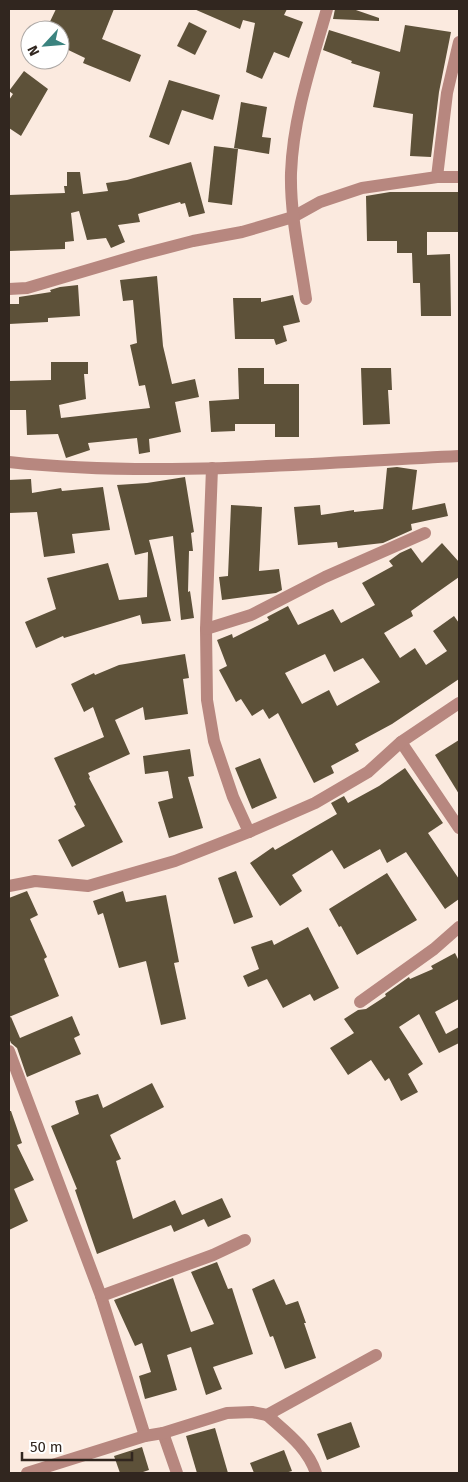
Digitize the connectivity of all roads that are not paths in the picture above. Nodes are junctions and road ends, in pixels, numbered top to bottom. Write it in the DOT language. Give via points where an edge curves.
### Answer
graph roads {
  1 [pos="327,9"];
  2 [pos="459,42"];
  3 [pos="437,177"];
  4 [pos="459,177"];
  5 [pos="293,217"];
  6 [pos="9,289"];
  7 [pos="306,299"];
  8 [pos="459,456"];
  9 [pos="9,462"];
  10 [pos="212,468"];
  11 [pos="425,533"];
  12 [pos="206,629"];
  13 [pos="459,703"];
  14 [pos="401,742"];
  15 [pos="459,828"];
  16 [pos="249,832"];
  17 [pos="9,886"];
  18 [pos="459,927"];
  19 [pos="360,1002"];
  20 [pos="9,1051"];
  21 [pos="245,1240"];
  22 [pos="100,1296"];
  23 [pos="376,1355"];
  24 [pos="267,1415"];
  25 [pos="163,1433"];
  26 [pos="145,1436"];
  27 [pos="27,1473"];
  28 [pos="177,1473"];
  29 [pos="316,1473"];
  1 -- 5 [label="street" via="296,125 291,173"];
  2 -- 3 [label="street" via="447,93"];
  3 -- 4 [label="street"];
  3 -- 5 [label="street" via="362,188 320,202"];
  5 -- 6 [label="street" via="140,255 27,288"];
  5 -- 7 [label="street"];
  8 -- 10 [label="street"];
  9 -- 10 [label="street" via="85,469"];
  10 -- 12 [label="street"];
  11 -- 12 [label="street" via="325,577 251,615"];
  12 -- 16 [label="street" via="207,700 214,740 233,797"];
  13 -- 14 [label="street"];
  14 -- 15 [label="street"];
  14 -- 16 [label="street" via="368,772 315,803"];
  16 -- 17 [label="street" via="175,861 88,886 35,881"];
  18 -- 19 [label="street"];
  20 -- 22 [label="street"];
  21 -- 22 [label="street"];
  22 -- 26 [label="street"];
  23 -- 24 [label="street"];
  24 -- 25 [label="street" via="226,1413"];
  24 -- 29 [label="street" via="295,1440 311,1459"];
  25 -- 26 [label="street"];
  25 -- 28 [label="street"];
  26 -- 27 [label="street"];
}
